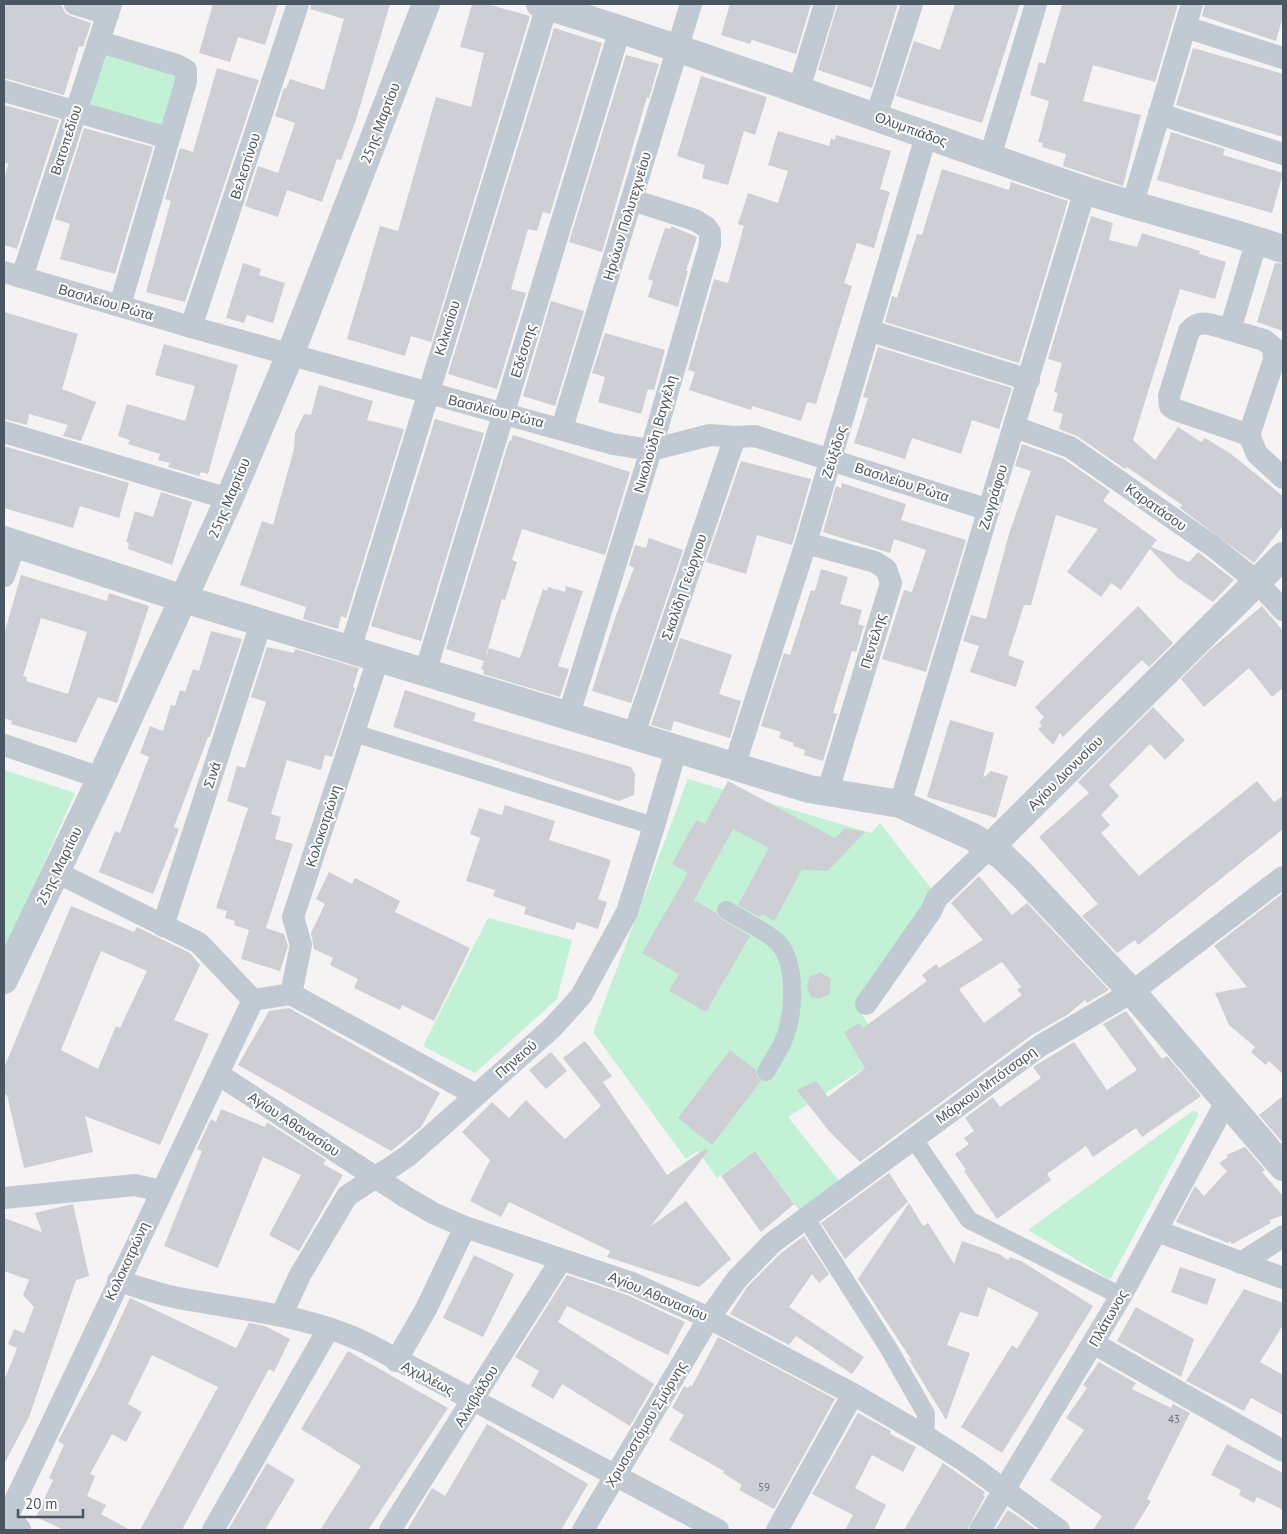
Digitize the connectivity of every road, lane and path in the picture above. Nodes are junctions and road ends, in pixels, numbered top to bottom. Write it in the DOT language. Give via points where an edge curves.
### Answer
graph roads {
  1 [pos="75,4"];
  2 [pos="298,4"];
  3 [pos="426,4"];
  4 [pos="691,4"];
  5 [pos="825,4"];
  6 [pos="912,4"];
  7 [pos="1036,4"];
  8 [pos="1192,4"];
  9 [pos="543,5"];
  10 [pos="109,9"];
  11 [pos="1185,27"];
  12 [pos="620,29"];
  13 [pos="100,42"];
  14 [pos="677,48"];
  15 [pos="1283,58"];
  16 [pos="799,88"];
  17 [pos="4,91"];
  18 [pos="75,113"];
  19 [pos="1159,114"];
  20 [pos="876,117"];
  21 [pos="926,136"];
  22 [pos="168,138"];
  23 [pos="1283,154"];
  24 [pos="990,157"];
  25 [pos="1085,190"];
  26 [pos="632,200"];
  27 [pos="1132,206"];
  28 [pos="1257,240"];
  29 [pos="1283,249"];
  30 [pos="13,275"];
  31 [pos="120,305"];
  32 [pos="191,328"];
  33 [pos="1230,330"];
  34 [pos="871,331"];
  35 [pos="290,355"];
  36 [pos="1029,380"];
  37 [pos="427,393"];
  38 [pos="504,412"];
  39 [pos="1014,427"];
  40 [pos="562,428"];
  41 [pos="4,432"];
  42 [pos="1250,435"];
  43 [pos="735,437"];
  44 [pos="651,450"];
  45 [pos="832,459"];
  46 [pos="1283,478"];
  47 [pos="229,499"];
  48 [pos="989,510"];
  49 [pos="9,542"];
  50 [pos="806,544"];
  51 [pos="1283,556"];
  52 [pos="4,576"];
  53 [pos="1257,582"];
  54 [pos="184,600"];
  55 [pos="1283,610"];
  56 [pos="261,623"];
  57 [pos="350,650"];
  58 [pos="378,659"];
  59 [pos="425,673"];
  60 [pos="568,717"];
  61 [pos="354,734"];
  62 [pos="633,737"];
  63 [pos="4,745"];
  64 [pos="676,750"];
  65 [pos="734,767"];
  66 [pos="101,778"];
  67 [pos="826,794"];
  68 [pos="900,804"];
  69 [pos="654,826"];
  70 [pos="990,847"];
  71 [pos="56,872"];
  72 [pos="1283,877"];
  73 [pos="726,910"];
  74 [pos="164,926"];
  75 [pos="5,976"];
  76 [pos="1132,992"];
  77 [pos="291,994"];
  78 [pos="253,1000"];
  79 [pos="866,1004"];
  80 [pos="766,1072"];
  81 [pos="218,1074"];
  82 [pos="476,1095"];
  83 [pos="1227,1100"];
  84 [pos="913,1138"];
  85 [pos="1283,1167"];
  86 [pos="375,1177"];
  87 [pos="161,1191"];
  88 [pos="4,1198"];
  89 [pos="805,1217"];
  90 [pos="465,1227"];
  91 [pos="1157,1231"];
  92 [pos="1283,1236"];
  93 [pos="561,1260"];
  94 [pos="1241,1264"];
  95 [pos="1283,1278"];
  96 [pos="118,1281"];
  97 [pos="1121,1296"];
  98 [pos="281,1316"];
  99 [pos="709,1318"];
  100 [pos="329,1328"];
  101 [pos="1093,1343"];
  102 [pos="396,1361"];
  103 [pos="853,1394"];
  104 [pos="473,1401"];
  105 [pos="925,1436"];
  106 [pos="1283,1451"];
  107 [pos="614,1477"];
  108 [pos="1006,1490"];
  109 [pos="7,1525"];
  110 [pos="213,1530"];
  111 [pos="390,1530"];
  112 [pos="583,1530"];
  113 [pos="718,1530"];
  114 [pos="777,1530"];
  115 [pos="980,1530"];
  116 [pos="1059,1530"];
  1 -- 10 [label="street"];
  2 -- 32 [label="street, Βελεστίνου"];
  3 -- 35 [label="street, 25ης Μαρτίου"];
  4 -- 14 [label="street, Ηρώων Πολυτεχνείου"];
  5 -- 16 [label="street"];
  6 -- 20 [label="street"];
  7 -- 24 [label="street"];
  8 -- 11 [label="street"];
  9 -- 12 [label="street, Ολυμπιάδος"];
  9 -- 37 [label="street, Κιλκισίου"];
  10 -- 13 [label="street, Βατοπεδίου"];
  11 -- 15 [label="street"];
  11 -- 19 [label="street"];
  12 -- 14 [label="street, Ολυμπιάδος"];
  12 -- 38 [label="street, Εδέσσης"];
  13 -- 18 [label="street, Βατοπεδίου"];
  13 -- 22 [label="street" via="177,64 186,70 186,81"];
  14 -- 16 [label="street, Ολυμπιάδος"];
  14 -- 26 [label="street, Ηρώων Πολυτεχνείου"];
  16 -- 20 [label="street, Ολυμπιάδος"];
  17 -- 18 [label="street"];
  18 -- 22 [label="street"];
  18 -- 30 [label="street, Βατοπεδίου"];
  19 -- 23 [label="street"];
  19 -- 27 [label="street"];
  20 -- 21 [label="street, Ολυμπιάδος"];
  21 -- 24 [label="street, Ολυμπιάδος"];
  21 -- 34 [label="street, Ζεύξιδος"];
  22 -- 31 [label="street"];
  24 -- 25 [label="street, Ολυμπιάδος"];
  25 -- 27 [label="street, Ολυμπιάδος"];
  25 -- 36 [label="street, Ζωγράφου"];
  26 -- 40 [label="street, Ηρώων Πολυτεχνείου"];
  26 -- 44 [label="street, Νικολούδη Βαγγέλη" via="695,220 710,232 710,244"];
  27 -- 28 [label="street, Ολυμπιάδος"];
  28 -- 29 [label="street, Ολυμπιάδος"];
  28 -- 33 [label="street"];
  30 -- 31 [label="street, Βασιλείου Ρώτα"];
  31 -- 32 [label="street, Βασιλείου Ρώτα"];
  32 -- 35 [label="street, Βασιλείου Ρώτα"];
  33 -- 42 [label="street" via="1264,340 1273,347 1274,360"];
  33 -- 42 [label="street" via="1201,322 1189,331 1169,396 1170,406"];
  34 -- 36 [label="street"];
  34 -- 45 [label="street, Ζεύξιδος"];
  35 -- 37 [label="street, Βασιλείου Ρώτα"];
  35 -- 47 [label="street, 25ης Μαρτίου"];
  36 -- 39 [label="street, Ζωγράφου"];
  37 -- 38 [label="street, Βασιλείου Ρώτα"];
  37 -- 57 [label="street, Κιλκισίου"];
  38 -- 40 [label="street, Βασιλείου Ρώτα"];
  38 -- 59 [label="street, Εδέσσης"];
  39 -- 48 [label="street, Ζωγράφου"];
  39 -- 53 [label="street, Καρατάσου" via="1070,448 1214,547"];
  40 -- 44 [label="street, Βασιλείου Ρώτα" via="613,444"];
  41 -- 47 [label="street"];
  42 -- 46 [label="street" via="1257,454"];
  43 -- 44 [label="street, Βασιλείου Ρώτα" via="710,434"];
  43 -- 45 [label="street, Βασιλείου Ρώτα" via="754,436"];
  43 -- 62 [label="street, Σκαλίδη Γεώργιου"];
  44 -- 60 [label="street, Νικολούδη Βαγγέλη"];
  45 -- 48 [label="street, Βασιλείου Ρώτα"];
  45 -- 50 [label="street, Ζεύξιδος"];
  47 -- 54 [label="street, 25ης Μαρτίου"];
  48 -- 68 [label="street, Ζωγράφου"];
  49 -- 52 [label="street"];
  49 -- 54 [label="street"];
  50 -- 65 [label="street, Ζεύξιδος"];
  50 -- 67 [label="street, Πεντέλης" via="874,562 886,569 891,584"];
  51 -- 53 [label="street, Αγίου Διονυσίου"];
  53 -- 55 [label="street, Καρατάσου"];
  53 -- 70 [label="street, Αγίου Διονυσίου"];
  54 -- 56 [label="street"];
  54 -- 66 [label="street, 25ης Μαρτίου"];
  56 -- 57 [label="street"];
  56 -- 74 [label="street, Σινά"];
  57 -- 58 [label="street"];
  58 -- 59 [label="street"];
  58 -- 61 [label="street, Κολοκοτρώνη"];
  59 -- 60 [label="street"];
  60 -- 62 [label="street"];
  61 -- 69 [label="street"];
  61 -- 77 [label="street, Κολοκοτρώνη" via="293,918 301,944"];
  62 -- 64 [label="street"];
  63 -- 66 [label="street"];
  64 -- 65 [label="street"];
  64 -- 69 [label="street, Πηνειού"];
  65 -- 67 [label="street"];
  66 -- 71 [label="street, 25ης Μαρτίου"];
  67 -- 68 [label="street"];
  68 -- 70 [label="street"];
  69 -- 82 [label="street, Πηνειού" via="627,912 581,996 553,1027"];
  70 -- 76 [label="street" via="1023,876"];
  70 -- 79 [label="street, Αγίου Διονυσίου" via="937,898 931,912"];
  71 -- 74 [label="street"];
  71 -- 75 [label="street, 25ης Μαρτίου"];
  72 -- 76 [label="street, Μάρκου Μπότσαρη"];
  73 -- 80 [label="street" via="776,940 791,967 787,1032"];
  74 -- 78 [label="street" via="199,943"];
  76 -- 83 [label="street"];
  76 -- 84 [label="street, Μάρκου Μπότσαρη" via="1040,1046"];
  77 -- 78 [label="street"];
  77 -- 82 [label="street"];
  78 -- 81 [label="street, Κολοκοτρώνη"];
  81 -- 86 [label="street, Αγίου Αθανασίου"];
  81 -- 87 [label="street, Κολοκοτρώνη"];
  82 -- 86 [label="street, Πηνειού" via="408,1156"];
  83 -- 85 [label="street"];
  83 -- 91 [label="street, Πλάτωνος"];
  84 -- 89 [label="street, Μάρκου Μπότσαρη"];
  84 -- 97 [label="street" via="969,1220"];
  86 -- 90 [label="street, Αγίου Αθανασίου" via="420,1206"];
  86 -- 98 [label="street, Πηνειού" via="354,1190 341,1204 300,1275"];
  87 -- 88 [label="street" via="135,1185"];
  87 -- 96 [label="street, Κολοκοτρώνη"];
  89 -- 99 [label="street, Μάρκου Μπότσαρη" via="750,1265"];
  89 -- 105 [label="street" via="926,1414"];
  90 -- 93 [label="street, Αγίου Αθανασίου"];
  90 -- 102 [label="street" via="426,1309"];
  91 -- 94 [label="street"];
  91 -- 97 [label="street, Πλάτωνος"];
  92 -- 94 [label="street"];
  93 -- 99 [label="street, Αγίου Αθανασίου" via="632,1283"];
  93 -- 104 [label="street, Αλκιβιάδου"];
  94 -- 95 [label="street"];
  96 -- 98 [label="street, Αχιλλέως" via="173,1296"];
  96 -- 109 [label="street, Κολοκοτρώνη"];
  97 -- 101 [label="street, Πλάτωνος"];
  98 -- 100 [label="street, Αχιλλέως"];
  99 -- 103 [label="street, Αγίου Αθανασίου"];
  99 -- 107 [label="street, Χρυσοστόμου Σμύρνης"];
  100 -- 102 [label="street, Αχιλλέως"];
  100 -- 110 [label="street"];
  101 -- 106 [label="street"];
  101 -- 108 [label="street, Πλάτωνος"];
  102 -- 104 [label="street, Αχιλλέως"];
  103 -- 105 [label="street, Αγίου Αθανασίου"];
  103 -- 114 [label="street"];
  104 -- 107 [label="street, Αχιλλέως"];
  104 -- 111 [label="street, Αλκιβιάδου"];
  105 -- 108 [label="street, Αγίου Αθανασίου"];
  107 -- 112 [label="street, Χρυσοστόμου Σμύρνης"];
  107 -- 113 [label="street, Αχιλλέως"];
  108 -- 115 [label="street, Πλάτωνος"];
  108 -- 116 [label="street, Αγίου Αθανασίου"];
}
